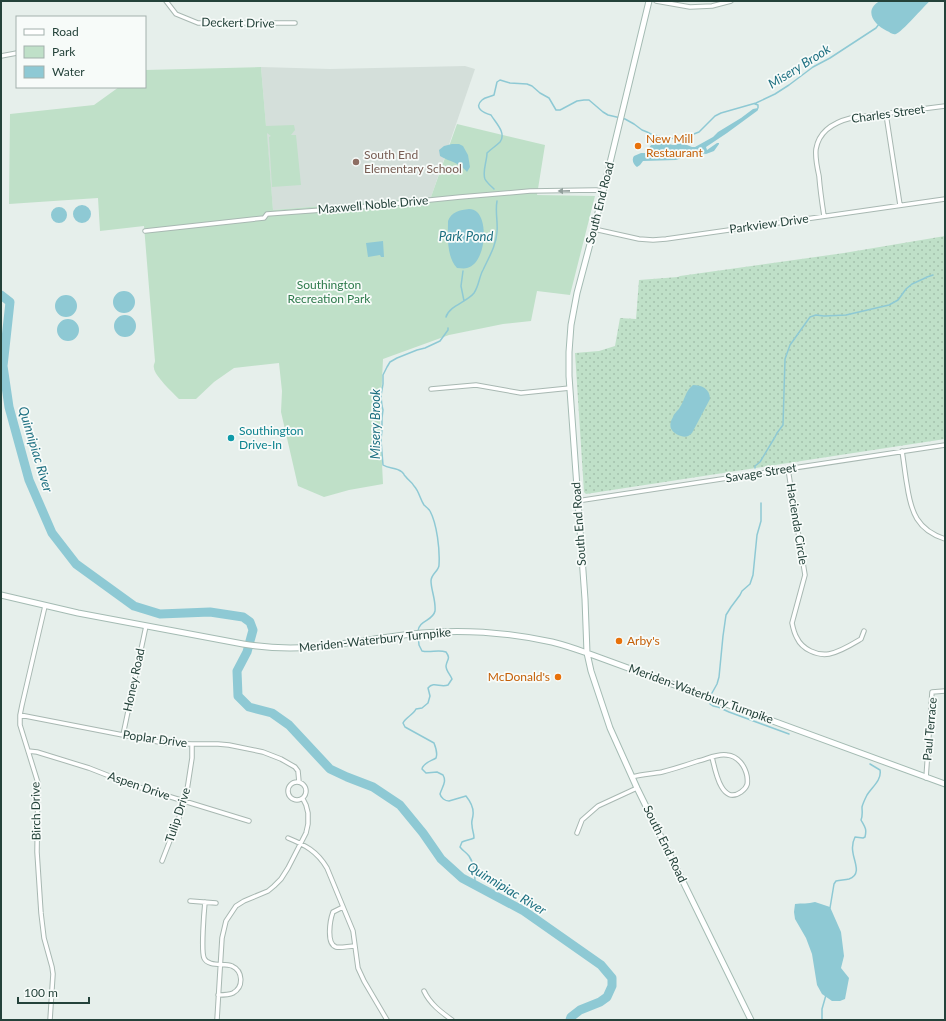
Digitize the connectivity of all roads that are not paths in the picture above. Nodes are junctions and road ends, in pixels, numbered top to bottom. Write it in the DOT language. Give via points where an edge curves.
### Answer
graph roads {
  1 [pos="166,1"];
  2 [pos="649,1"];
  3 [pos="656,1"];
  4 [pos="731,1"];
  5 [pos="295,23"];
  6 [pos="16,53"];
  7 [pos="1,56"];
  8 [pos="945,106"];
  9 [pos="886,114"];
  10 [pos="602,191"];
  11 [pos="945,199"];
  12 [pos="900,205"];
  13 [pos="824,216"];
  14 [pos="594,229"];
  15 [pos="146,230"];
  16 [pos="570,388"];
  17 [pos="431,389"];
  18 [pos="945,444"];
  19 [pos="902,451"];
  20 [pos="788,469"];
  21 [pos="577,501"];
  22 [pos="945,539"];
  23 [pos="1,595"];
  24 [pos="45,606"];
  25 [pos="146,626"];
  26 [pos="864,630"];
  27 [pos="587,652"];
  28 [pos="945,691"];
  29 [pos="20,715"];
  30 [pos="123,735"];
  31 [pos="192,744"];
  32 [pos="28,751"];
  33 [pos="712,757"];
  34 [pos="632,777"];
  35 [pos="926,778"];
  36 [pos="299,782"];
  37 [pos="945,784"];
  38 [pos="637,788"];
  39 [pos="303,800"];
  40 [pos="185,802"];
  41 [pos="249,821"];
  42 [pos="577,833"];
  43 [pos="288,838"];
  44 [pos="301,844"];
  45 [pos="162,861"];
  46 [pos="190,901"];
  47 [pos="204,902"];
  48 [pos="216,903"];
  49 [pos="343,907"];
  50 [pos="355,946"];
  51 [pos="220,964"];
  52 [pos="424,991"];
  53 [pos="218,995"];
  54 [pos="50,1020"];
  55 [pos="217,1020"];
  56 [pos="387,1020"];
  57 [pos="452,1020"];
  58 [pos="751,1020"];
  1 -- 5 [label="street, Deckert Drive" via="176,14 198,23"];
  2 -- 10 [label="street, South End Road"];
  3 -- 4 [label="street" via="690,7 712,6"];
  6 -- 7 [label="street"];
  8 -- 9 [label="street, Charles Street"];
  9 -- 12 [label="street"];
  9 -- 13 [label="street, Charles Street" via="843,120 833,124 822,136 816,153"];
  10 -- 14 [label="street, South End Road"];
  10 -- 15 [label="street, Maxwell Noble Drive, one-way" via="530,191 267,214 264,218"];
  11 -- 12 [label="street, Parkview Drive"];
  12 -- 13 [label="street, Parkview Drive"];
  13 -- 14 [label="street, Parkview Drive" via="653,240"];
  14 -- 16 [label="street, South End Road" via="571,325"];
  16 -- 17 [label="street" via="521,393 476,386"];
  16 -- 21 [label="street, South End Road"];
  18 -- 19 [label="street, Savage Street"];
  19 -- 20 [label="street, Savage Street"];
  19 -- 22 [label="street" via="914,514 928,531"];
  20 -- 21 [label="street, Savage Street"];
  20 -- 26 [label="street, Hacienda Circle" via="805,575 792,622 797,639 810,651 828,654 861,639"];
  21 -- 27 [label="street, South End Road"];
  23 -- 24 [label="street, Meriden-Waterbury Turnpike"];
  24 -- 25 [label="street, Meriden-Waterbury Turnpike"];
  24 -- 29 [label="street, Birch Drive"];
  25 -- 27 [label="street, Meriden-Waterbury Turnpike" via="254,646 313,648 422,633 468,632 553,642"];
  25 -- 30 [label="street, Honey Road"];
  27 -- 34 [label="street, South End Road" via="610,728"];
  27 -- 35 [label="street, Meriden-Waterbury Turnpike"];
  28 -- 35 [label="street, Paul Terrace" via="932,692"];
  29 -- 30 [label="street, Poplar Drive"];
  29 -- 32 [label="street, Birch Drive" via="20,725"];
  30 -- 31 [label="street, Poplar Drive"];
  31 -- 36 [label="street, Poplar Drive" via="229,745 263,752 295,767"];
  31 -- 40 [label="street, Tulip Drive"];
  32 -- 40 [label="street, Aspen Drive" via="89,768"];
  32 -- 54 [label="street, Birch Drive" via="38,784 37,852 41,913 53,974"];
  33 -- 33 [label="street" via="727,754 738,759 748,780 746,788 734,794 725,792 721,788"];
  33 -- 34 [label="street"];
  34 -- 38 [label="street, South End Road"];
  35 -- 37 [label="street, Meriden-Waterbury Turnpike"];
  36 -- 39 [label="street" via="307,792"];
  36 -- 39 [label="street" via="292,783 288,793 295,801"];
  38 -- 42 [label="street" via="598,806 582,820"];
  38 -- 58 [label="street, South End Road"];
  39 -- 44 [label="street" via="308,813 308,824"];
  40 -- 41 [label="street, Aspen Drive"];
  40 -- 45 [label="street, Tulip Drive"];
  43 -- 44 [label="street"];
  44 -- 49 [label="street" via="314,851 323,861"];
  44 -- 51 [label="street" via="281,879 274,886 244,901 231,912 223,929"];
  46 -- 47 [label="street"];
  47 -- 48 [label="street"];
  47 -- 51 [label="street" via="204,957 210,963"];
  49 -- 50 [label="street" via="353,931"];
  49 -- 50 [label="street" via="331,916 330,943 337,947"];
  50 -- 56 [label="street" via="358,968 364,982"];
  51 -- 53 [label="street"];
  51 -- 53 [label="street" via="237,969 241,983 236,991"];
  52 -- 57 [label="street" via="427,998"];
  53 -- 55 [label="street"];
}
